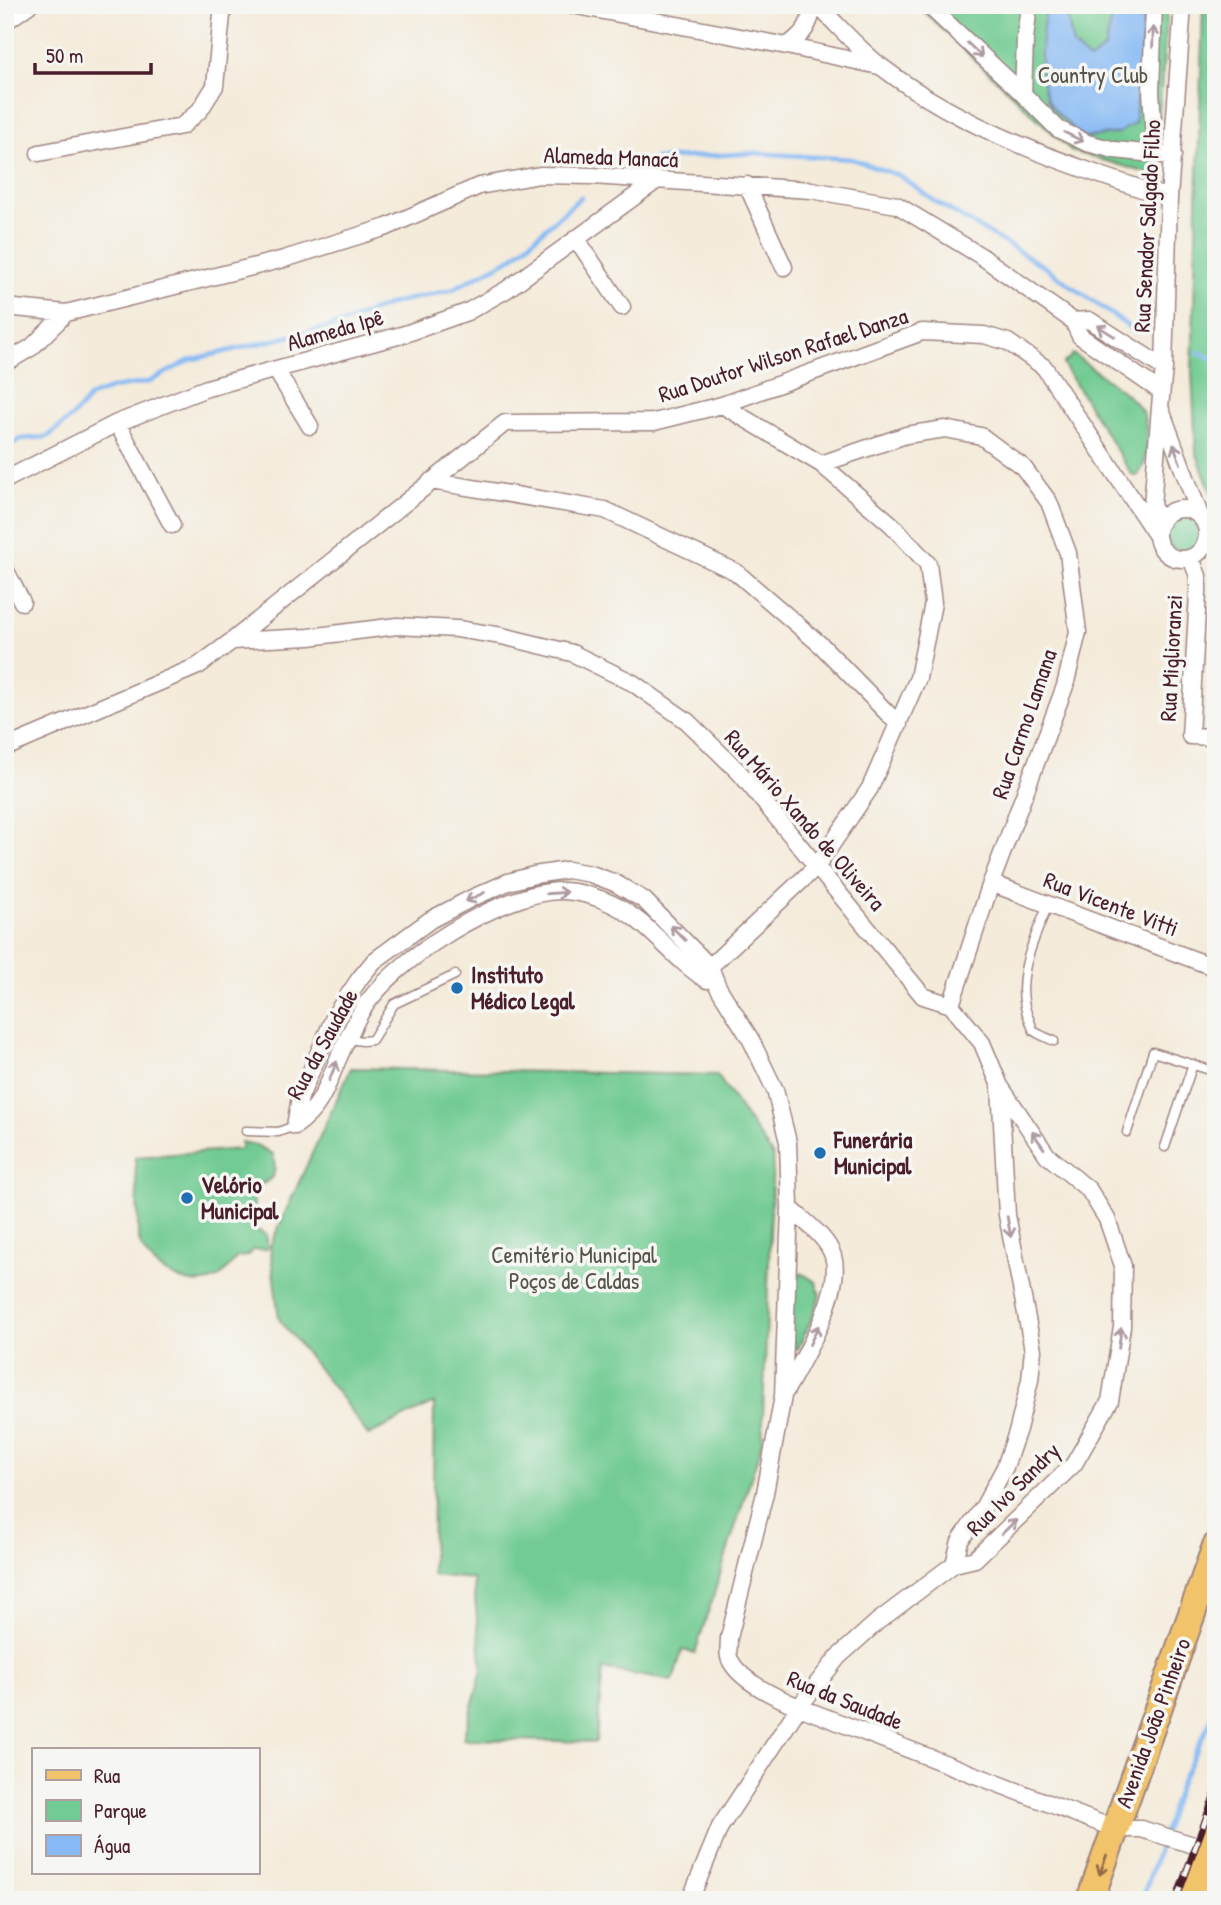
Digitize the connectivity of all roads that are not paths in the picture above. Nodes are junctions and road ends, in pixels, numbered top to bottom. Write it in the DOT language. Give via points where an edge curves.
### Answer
graph roads {
  1 [pos="29,5"];
  2 [pos="223,5"];
  3 [pos="572,5"];
  4 [pos="816,5"];
  5 [pos="928,5"];
  6 [pos="1029,5"];
  7 [pos="1154,5"];
  8 [pos="1183,5"];
  9 [pos="5,22"];
  10 [pos="787,46"];
  11 [pos="881,67"];
  12 [pos="1023,93"];
  13 [pos="39,153"];
  14 [pos="1156,154"];
  15 [pos="1172,156"];
  16 [pos="656,181"];
  17 [pos="747,185"];
  18 [pos="1169,198"];
  19 [pos="576,238"];
  20 [pos="784,267"];
  21 [pos="5,307"];
  22 [pos="622,307"];
  23 [pos="66,313"];
  24 [pos="1073,321"];
  25 [pos="5,363"];
  26 [pos="1164,368"];
  27 [pos="276,370"];
  28 [pos="1160,399"];
  29 [pos="722,405"];
  30 [pos="117,423"];
  31 [pos="310,426"];
  32 [pos="821,464"];
  33 [pos="5,481"];
  34 [pos="431,481"];
  35 [pos="1201,518"];
  36 [pos="172,525"];
  37 [pos="1159,529"];
  38 [pos="1212,538"];
  39 [pos="1193,557"];
  40 [pos="1216,557"];
  41 [pos="5,569"];
  42 [pos="22,602"];
  43 [pos="232,641"];
  44 [pos="899,725"];
  45 [pos="1216,737"];
  46 [pos="5,748"];
  47 [pos="817,866"];
  48 [pos="990,883"];
  49 [pos="1048,905"];
  50 [pos="1216,968"];
  51 [pos="705,971"];
  52 [pos="455,975"];
  53 [pos="951,1005"];
  54 [pos="348,1039"];
  55 [pos="1054,1041"];
  56 [pos="1192,1065"];
  57 [pos="1216,1072"];
  58 [pos="1000,1086"];
  59 [pos="300,1097"];
  60 [pos="319,1102"];
  61 [pos="295,1125"];
  62 [pos="246,1132"];
  63 [pos="1127,1132"];
  64 [pos="1165,1147"];
  65 [pos="790,1208"];
  66 [pos="783,1396"];
  67 [pos="1216,1546"];
  68 [pos="954,1564"];
  69 [pos="799,1707"];
  70 [pos="1128,1829"];
  71 [pos="1204,1843"];
  72 [pos="690,1900"];
  73 [pos="1090,1900"];
  74 [pos="1193,1900"];
  1 -- 9 [label="street"];
  2 -- 13 [label="street" via="215,86 200,110 181,125"];
  3 -- 10 [label="street"];
  4 -- 10 [label="street" via="810,23"];
  4 -- 11 [label="street"];
  5 -- 12 [label="street, one-way"];
  6 -- 12 [label="street"];
  14 -- 7 [label="street, one-way" via="1151,91"];
  8 -- 15 [label="street, Rua Senador Salgado Filho"];
  10 -- 11 [label="street"];
  11 -- 18 [label="street" via="939,106 1001,136"];
  12 -- 14 [label="street, one-way" via="1058,130 1115,150"];
  14 -- 15 [label="street"];
  15 -- 18 [label="street, Rua Senador Salgado Filho"];
  16 -- 17 [label="street, Alameda Manacá"];
  16 -- 19 [label="street, Alameda Ipê"];
  16 -- 23 [label="street, Alameda Manacá" via="540,175 479,186 387,227 284,259"];
  17 -- 20 [label="street"];
  17 -- 24 [label="street, Alameda Manacá" via="811,190 897,205 981,256"];
  18 -- 26 [label="street, Rua Senador Salgado Filho"];
  19 -- 22 [label="street"];
  19 -- 27 [label="street, Alameda Ipê" via="506,290 467,312"];
  21 -- 23 [label="street, Alameda Manacá"];
  23 -- 25 [label="street" via="32,347"];
  26 -- 24 [label="street, Alameda Manacá, one-way" via="1089,320"];
  24 -- 28 [label="street, Alameda Manacá" via="1080,336"];
  26 -- 28 [label="street, Rua Senador Salgado Filho"];
  27 -- 30 [label="street, Alameda Ipê" via="207,388"];
  27 -- 31 [label="street"];
  35 -- 28 [label="street, one-way"];
  28 -- 37 [label="street, Rua Senador Salgado Filho" via="1152,506"];
  29 -- 32 [label="street"];
  29 -- 34 [label="street, Rua Doutor Wilson Rafael Danza" via="654,422 505,423"];
  29 -- 37 [label="street, Rua Doutor Wilson Rafael Danza" via="922,332 984,335 1008,342 1044,367"];
  30 -- 33 [label="street, Alameda Ipê"];
  30 -- 36 [label="street"];
  32 -- 44 [label="street" via="891,524 928,564 933,603 918,678"];
  32 -- 48 [label="street, Rua Carmo Lamana" via="906,435 945,429 981,436 1024,467 1049,502 1068,553 1078,632 1066,686"];
  34 -- 43 [label="street, Rua Doutor Wilson Rafael Danza"];
  34 -- 44 [label="street" via="605,510 736,572 822,646"];
  35 -- 37 [label="street" via="1180,509 1166,516"];
  35 -- 38 [label="street"];
  37 -- 39 [label="street" via="1163,550 1169,555"];
  38 -- 39 [label="street"];
  39 -- 40 [label="street"];
  39 -- 45 [label="street, Rua Miglioranzi" via="1198,593 1190,736"];
  41 -- 42 [label="street"];
  43 -- 46 [label="street, Rua Doutor Wilson Rafael Danza" via="198,666"];
  43 -- 47 [label="street, Rua Mário Xando de Oliveira" via="397,626 457,629 572,653 632,683 687,721 740,773"];
  44 -- 47 [label="street" via="870,788"];
  47 -- 51 [label="street"];
  47 -- 53 [label="street, Rua Mário Xando de Oliveira" via="923,996"];
  48 -- 49 [label="street, Rua Vicente Vitti"];
  48 -- 53 [label="street, Rua Carmo Lamana"];
  49 -- 50 [label="street, Rua Vicente Vitti"];
  49 -- 55 [label="lane" via="1034,938 1022,992 1034,1031"];
  54 -- 51 [label="street, Rua da Saudade, one-way" via="376,993 415,956 480,914 528,897 561,891 608,902"];
  51 -- 59 [label="street, Rua da Saudade, one-way" via="664,919 615,883 567,870 508,882 430,920 374,961 335,1015"];
  51 -- 65 [label="street, Rua da Saudade" via="751,1040 775,1090 788,1142"];
  52 -- 54 [label="lane" via="394,1004 372,1040"];
  53 -- 58 [label="street, Rua Mário Xando de Oliveira" via="982,1043"];
  60 -- 54 [label="street, Rua da Saudade, one-way"];
  56 -- 57 [label="lane"];
  56 -- 63 [label="lane" via="1153,1052"];
  56 -- 64 [label="lane"];
  58 -- 68 [label="street, one-way" via="1007,1215 1033,1350 1027,1392 1005,1467 960,1541"];
  68 -- 58 [label="street, Rua Ivo Sandry, one-way" via="975,1559 1074,1464 1110,1401 1122,1327 1123,1266 1107,1219 1089,1189 1048,1155"];
  59 -- 60 [label="lane"];
  59 -- 61 [label="street, Rua da Saudade"];
  60 -- 61 [label="street, Rua da Saudade"];
  61 -- 62 [label="lane" via="278,1132"];
  65 -- 66 [label="street, Rua da Saudade"];
  66 -- 65 [label="street, Rua da Saudade, one-way" via="827,1308 834,1280 834,1257 825,1241"];
  66 -- 69 [label="street, Rua da Saudade" via="765,1493 729,1638 729,1659 764,1692"];
  67 -- 70 [label="main road, Avenida João Pinheiro"];
  68 -- 69 [label="street, Rua Ivo Sandry" via="838,1657"];
  69 -- 70 [label="street, Rua da Saudade"];
  69 -- 72 [label="street, Rua Ivo Sandry" via="720,1827"];
  70 -- 71 [label="street, Rua da Saudade"];
  70 -- 73 [label="main road, Avenida João Pinheiro, one-way"];
  71 -- 74 [label="main road"];
}
